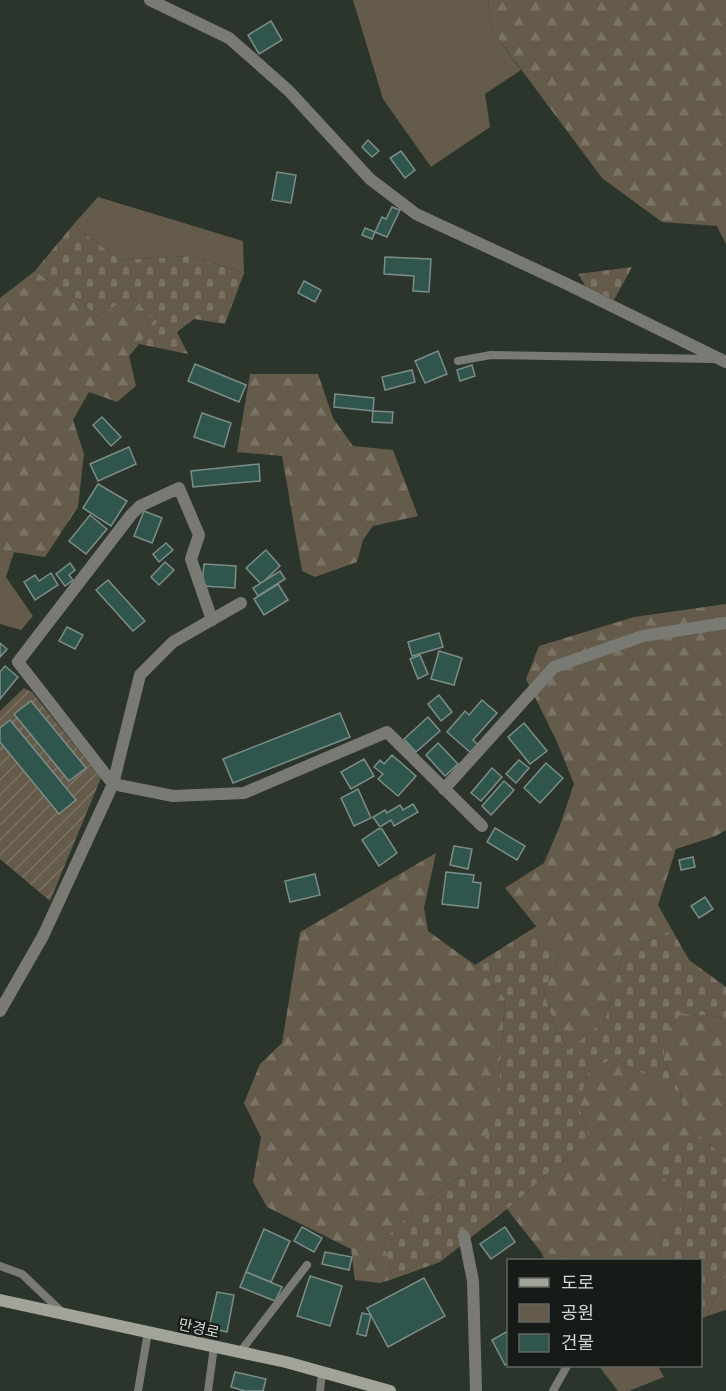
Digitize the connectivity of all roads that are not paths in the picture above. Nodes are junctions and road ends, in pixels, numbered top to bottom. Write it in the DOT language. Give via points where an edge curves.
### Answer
graph roads {
  1 [pos="150,0"];
  2 [pos="722,360"];
  3 [pos="458,361"];
  4 [pos="241,603"];
  5 [pos="212,620"];
  6 [pos="726,622"];
  7 [pos="113,784"];
  8 [pos="444,789"];
  9 [pos="482,826"];
  10 [pos="0,1011"];
  11 [pos="464,1236"];
  12 [pos="307,1265"];
  13 [pos="0,1266"];
  14 [pos="0,1300"];
  15 [pos="63,1313"];
  16 [pos="148,1332"];
  17 [pos="214,1347"];
  18 [pos="240,1352"];
  19 [pos="566,1367"];
  20 [pos="322,1372"];
  21 [pos="138,1391"];
  22 [pos="208,1391"];
  23 [pos="320,1391"];
  24 [pos="390,1391"];
  25 [pos="476,1391"];
  26 [pos="553,1391"];
  1 -- 2 [label="street" via="229,38 289,91 370,179 416,214"];
  2 -- 3 [label="lane" via="490,355"];
  4 -- 5 [label="street"];
  5 -- 7 [label="street" via="173,642 140,675"];
  5 -- 7 [label="street" via="191,559 199,535 179,488 140,506 131,515 18,662"];
  6 -- 8 [label="street" via="643,636 554,667"];
  7 -- 8 [label="street" via="173,796 244,793 387,732"];
  7 -- 10 [label="street" via="43,936"];
  8 -- 9 [label="street"];
  11 -- 25 [label="street" via="473,1281"];
  12 -- 18 [label="lane"];
  13 -- 15 [label="lane" via="22,1274"];
  14 -- 15 [label="street, 만경로"];
  15 -- 16 [label="street, 만경로"];
  16 -- 17 [label="street, 만경로"];
  16 -- 21 [label="lane"];
  17 -- 18 [label="street, 만경로"];
  17 -- 22 [label="lane"];
  18 -- 20 [label="street, 만경로"];
  19 -- 26 [label="lane"];
  20 -- 23 [label="lane"];
  20 -- 24 [label="street, 만경로"];
}
